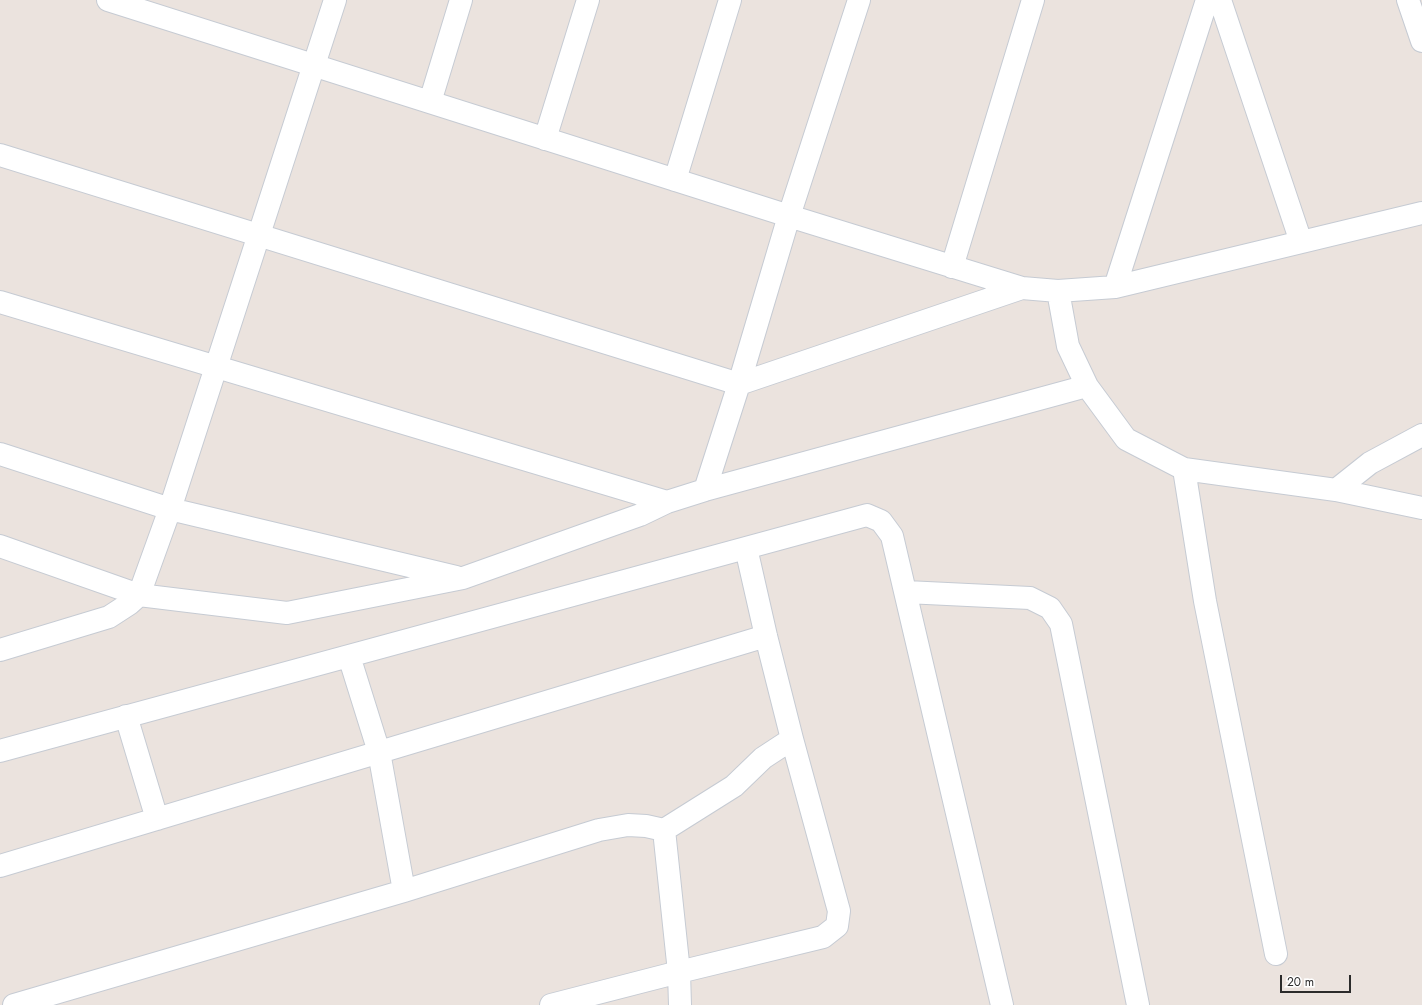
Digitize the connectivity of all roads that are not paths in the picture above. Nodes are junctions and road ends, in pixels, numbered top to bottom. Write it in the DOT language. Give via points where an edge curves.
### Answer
graph roads {
  1 [pos="108,0"];
  2 [pos="335,0"];
  3 [pos="462,0"];
  4 [pos="588,0"];
  5 [pos="730,0"];
  6 [pos="859,0"];
  7 [pos="1033,0"];
  8 [pos="1207,0"];
  9 [pos="1220,0"];
  10 [pos="1414,6"];
  11 [pos="1422,41"];
  12 [pos="314,65"];
  13 [pos="430,102"];
  14 [pos="545,139"];
  15 [pos="0,155"];
  16 [pos="675,180"];
  17 [pos="1422,213"];
  18 [pos="789,216"];
  19 [pos="259,234"];
  20 [pos="1301,242"];
  21 [pos="952,267"];
  22 [pos="1115,287"];
  23 [pos="1022,288"];
  24 [pos="1058,291"];
  25 [pos="0,302"];
  26 [pos="216,367"];
  27 [pos="739,384"];
  28 [pos="1087,386"];
  29 [pos="1422,435"];
  30 [pos="0,454"];
  31 [pos="1184,469"];
  32 [pos="705,490"];
  33 [pos="1336,490"];
  34 [pos="667,502"];
  35 [pos="1422,508"];
  36 [pos="170,509"];
  37 [pos="0,546"];
  38 [pos="746,548"];
  39 [pos="463,578"];
  40 [pos="906,592"];
  41 [pos="139,595"];
  42 [pos="766,636"];
  43 [pos="0,650"];
  44 [pos="349,656"];
  45 [pos="126,716"];
  46 [pos="792,739"];
  47 [pos="0,750"];
  48 [pos="379,752"];
  49 [pos="157,819"];
  50 [pos="664,830"];
  51 [pos="0,866"];
  52 [pos="404,891"];
  53 [pos="1276,954"];
  54 [pos="679,972"];
  55 [pos="14,1005"];
  56 [pos="551,1005"];
  57 [pos="680,1005"];
  58 [pos="1002,1005"];
  59 [pos="1138,1005"];
  1 -- 12 [label="street"];
  2 -- 12 [label="street"];
  3 -- 13 [label="street"];
  4 -- 14 [label="street"];
  5 -- 16 [label="street"];
  6 -- 18 [label="street"];
  7 -- 21 [label="street"];
  8 -- 22 [label="street"];
  9 -- 20 [label="street"];
  10 -- 11 [label="street"];
  12 -- 13 [label="street"];
  12 -- 19 [label="street"];
  13 -- 14 [label="street"];
  14 -- 16 [label="street"];
  15 -- 19 [label="street"];
  16 -- 18 [label="street"];
  17 -- 20 [label="street"];
  18 -- 21 [label="street"];
  18 -- 27 [label="street"];
  19 -- 26 [label="street"];
  19 -- 27 [label="street"];
  20 -- 22 [label="street"];
  21 -- 23 [label="street"];
  22 -- 24 [label="street"];
  23 -- 24 [label="street"];
  23 -- 27 [label="street"];
  24 -- 28 [label="street" via="1068,346"];
  25 -- 26 [label="street"];
  26 -- 34 [label="street"];
  26 -- 36 [label="street"];
  27 -- 32 [label="street"];
  28 -- 31 [label="street" via="1126,439"];
  28 -- 32 [label="street"];
  29 -- 33 [label="street" via="1370,463"];
  30 -- 36 [label="street"];
  31 -- 33 [label="street"];
  31 -- 53 [label="street" via="1205,601"];
  32 -- 34 [label="street"];
  33 -- 35 [label="street"];
  34 -- 39 [label="street" via="640,515"];
  36 -- 39 [label="street"];
  36 -- 41 [label="street"];
  37 -- 41 [label="street"];
  38 -- 40 [label="street" via="867,515 881,521 892,536"];
  38 -- 42 [label="street"];
  38 -- 44 [label="street"];
  39 -- 41 [label="street" via="287,613"];
  40 -- 58 [label="street"];
  40 -- 59 [label="street" via="1030,598 1050,608 1061,624"];
  41 -- 43 [label="street" via="109,617"];
  42 -- 46 [label="street"];
  42 -- 48 [label="street"];
  44 -- 45 [label="street"];
  44 -- 48 [label="street"];
  45 -- 47 [label="street"];
  45 -- 49 [label="street"];
  46 -- 50 [label="street" via="763,758 734,786"];
  46 -- 54 [label="street" via="839,911 837,926 823,937"];
  48 -- 49 [label="street"];
  48 -- 52 [label="street"];
  49 -- 51 [label="street"];
  50 -- 52 [label="street" via="628,826 599,830"];
  50 -- 54 [label="street"];
  52 -- 55 [label="street"];
  54 -- 56 [label="street"];
  54 -- 57 [label="street"];
}
